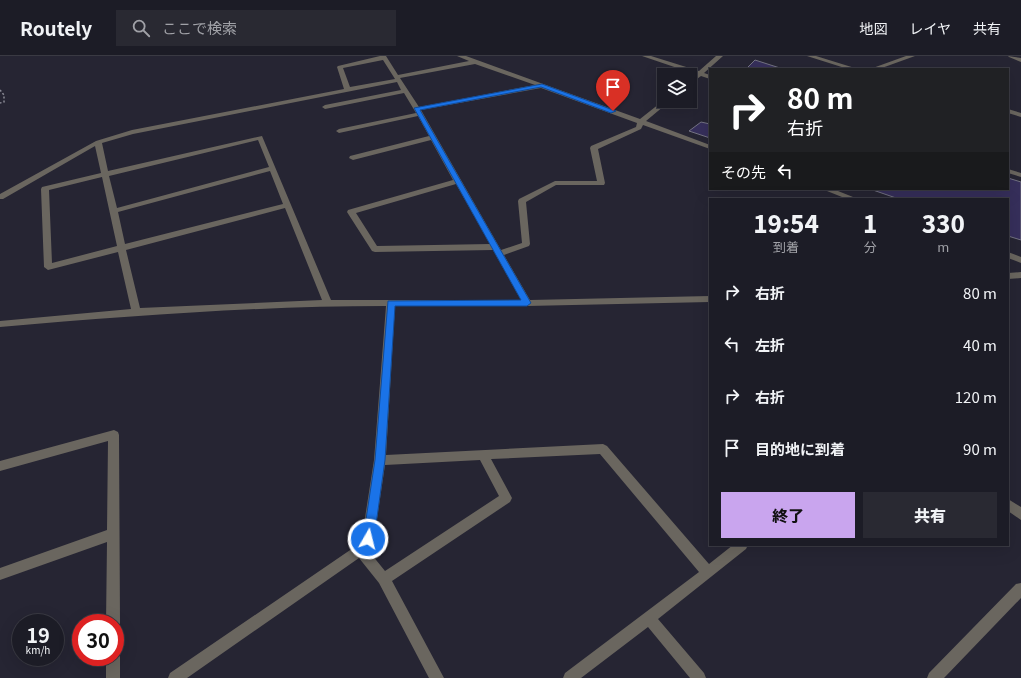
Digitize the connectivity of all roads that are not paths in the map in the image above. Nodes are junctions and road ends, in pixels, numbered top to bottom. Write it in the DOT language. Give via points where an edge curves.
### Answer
graph roads {
  1 [pos="460,56"];
  2 [pos="645,56"];
  3 [pos="720,56"];
  4 [pos="810,56"];
  5 [pos="892,56"];
  6 [pos="912,56"];
  7 [pos="1011,56"];
  8 [pos="384,57"];
  9 [pos="900,60"];
  10 [pos="1021,60"];
  11 [pos="475,62"];
  12 [pos="852,68"];
  13 [pos="876,68"];
  14 [pos="700,74"];
  15 [pos="697,76"];
  16 [pos="709,77"];
  17 [pos="397,78"];
  18 [pos="542,85"];
  19 [pos="348,90"];
  20 [pos="405,91"];
  21 [pos="325,107"];
  22 [pos="659,108"];
  23 [pos="418,111"];
  24 [pos="1009,111"];
  25 [pos="1021,115"];
  26 [pos="642,122"];
  27 [pos="339,131"];
  28 [pos="433,138"];
  29 [pos="98,142"];
  30 [pos="709,147"];
  31 [pos="353,158"];
  32 [pos="273,168"];
  33 [pos="1009,171"];
  34 [pos="106,175"];
  35 [pos="1021,175"];
  36 [pos="458,181"];
  37 [pos="829,190"];
  38 [pos="0,197"];
  39 [pos="851,198"];
  40 [pos="288,205"];
  41 [pos="114,211"];
  42 [pos="122,248"];
  43 [pos="497,250"];
  44 [pos="1009,255"];
  45 [pos="1021,260"];
  46 [pos="1021,274"];
  47 [pos="1009,276"];
  48 [pos="709,299"];
  49 [pos="328,303"];
  50 [pos="527,303"];
  51 [pos="391,304"];
  52 [pos="136,312"];
  53 [pos="0,324"];
  54 [pos="483,455"];
  55 [pos="380,460"];
  56 [pos="0,466"];
  57 [pos="1009,505"];
  58 [pos="1021,514"];
  59 [pos="113,534"];
  60 [pos="741,546"];
  61 [pos="360,550"];
  62 [pos="708,573"];
  63 [pos="0,574"];
  64 [pos="384,579"];
  65 [pos="1021,590"];
  66 [pos="113,614"];
  67 [pos="649,618"];
  68 [pos="113,666"];
  69 [pos="113,678"];
  70 [pos="175,678"];
  71 [pos="437,678"];
  72 [pos="570,678"];
  73 [pos="699,678"];
  74 [pos="934,678"];
  1 -- 11 [label="street"];
  2 -- 14 [label="street"];
  3 -- 14 [label="street"];
  4 -- 12 [label="street"];
  5 -- 9 [label="street"];
  6 -- 9 [label="street"];
  7 -- 10 [label="street"];
  8 -- 17 [label="street"];
  8 -- 19 [label="street" via="340,67"];
  9 -- 13 [label="street"];
  11 -- 17 [label="street"];
  11 -- 18 [label="street"];
  14 -- 15 [label="street"];
  14 -- 16 [label="street"];
  17 -- 19 [label="street"];
  17 -- 20 [label="street"];
  18 -- 23 [label="street"];
  18 -- 26 [label="street"];
  19 -- 29 [label="street" via="132,132"];
  20 -- 21 [label="street"];
  20 -- 23 [label="street"];
  22 -- 26 [label="street"];
  23 -- 27 [label="street"];
  23 -- 28 [label="street"];
  24 -- 25 [label="street"];
  26 -- 30 [label="street"];
  26 -- 43 [label="street" via="639,128 594,148 601,183 555,183 522,201 526,244"];
  28 -- 31 [label="street"];
  28 -- 36 [label="street"];
  29 -- 34 [label="street"];
  29 -- 38 [label="street"];
  32 -- 34 [label="street" via="260,137"];
  32 -- 40 [label="street"];
  32 -- 41 [label="street"];
  33 -- 35 [label="street"];
  34 -- 41 [label="street"];
  34 -- 42 [label="street" via="45,189 48,267"];
  36 -- 43 [label="street"];
  36 -- 43 [label="street" via="351,212 374,249"];
  37 -- 39 [label="street"];
  40 -- 42 [label="street"];
  40 -- 49 [label="street"];
  41 -- 42 [label="street"];
  42 -- 52 [label="street"];
  43 -- 50 [label="street"];
  44 -- 45 [label="street"];
  46 -- 47 [label="street"];
  48 -- 50 [label="street"];
  49 -- 51 [label="street"];
  49 -- 52 [label="street"];
  50 -- 51 [label="street"];
  51 -- 55 [label="street"];
  52 -- 53 [label="street"];
  54 -- 55 [label="street"];
  54 -- 62 [label="street" via="603,449"];
  54 -- 64 [label="street" via="506,498"];
  55 -- 61 [label="street" via="368,539"];
  56 -- 59 [label="street" via="114,435"];
  57 -- 58 [label="street"];
  59 -- 63 [label="street"];
  59 -- 66 [label="street"];
  60 -- 62 [label="street"];
  61 -- 64 [label="street"];
  61 -- 70 [label="street"];
  62 -- 67 [label="street"];
  64 -- 71 [label="street"];
  65 -- 74 [label="street"];
  67 -- 72 [label="street"];
  67 -- 73 [label="street"];
  68 -- 69 [label="street"];
}
